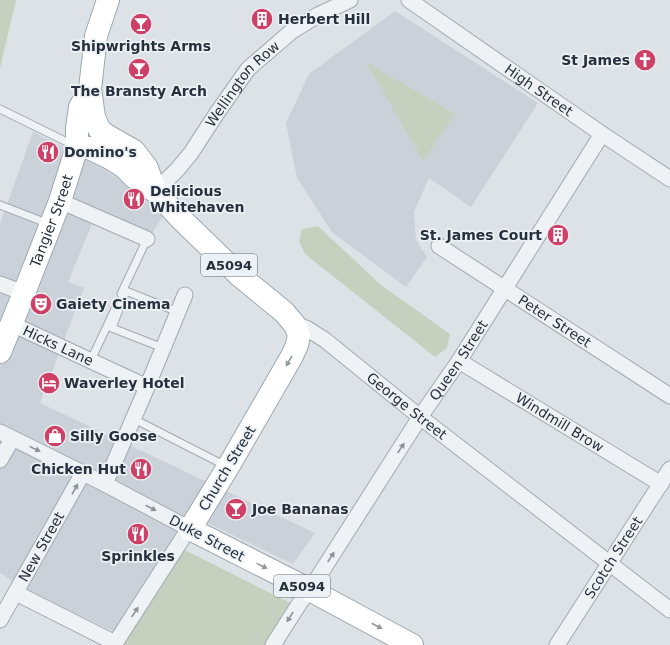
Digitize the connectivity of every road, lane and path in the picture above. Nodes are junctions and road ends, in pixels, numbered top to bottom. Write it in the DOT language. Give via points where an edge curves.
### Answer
graph roads {
  1 [pos="106,0"];
  2 [pos="350,0"];
  3 [pos="409,0"];
  4 [pos="90,89"];
  5 [pos="0,109"];
  6 [pos="99,129"];
  7 [pos="602,134"];
  8 [pos="77,147"];
  9 [pos="670,179"];
  10 [pos="155,191"];
  11 [pos="60,201"];
  12 [pos="0,205"];
  13 [pos="51,225"];
  14 [pos="147,239"];
  15 [pos="439,246"];
  16 [pos="0,284"];
  17 [pos="504,289"];
  18 [pos="24,293"];
  19 [pos="185,295"];
  20 [pos="178,312"];
  21 [pos="12,324"];
  22 [pos="295,325"];
  23 [pos="163,348"];
  24 [pos="0,352"];
  25 [pos="91,360"];
  26 [pos="459,361"];
  27 [pos="148,387"];
  28 [pos="670,396"];
  29 [pos="420,417"];
  30 [pos="134,419"];
  31 [pos="6,435"];
  32 [pos="0,460"];
  33 [pos="228,467"];
  34 [pos="670,470"];
  35 [pos="83,474"];
  36 [pos="105,484"];
  37 [pos="661,484"];
  38 [pos="190,529"];
  39 [pos="609,563"];
  40 [pos="310,590"];
  41 [pos="16,593"];
  42 [pos="670,610"];
  43 [pos="0,620"];
  44 [pos="114,644"];
  45 [pos="273,645"];
  46 [pos="412,645"];
  47 [pos="557,645"];
  1 -- 4 [label="main road" via="96,36"];
  2 -- 10 [label="street, Wellington Row" via="292,31 248,69 191,153"];
  3 -- 7 [label="street, High Street"];
  4 -- 6 [label="main road" via="94,117"];
  4 -- 8 [label="main road, Tangier Street" via="80,107"];
  5 -- 8 [label="lane"];
  6 -- 8 [label="main road"];
  6 -- 10 [label="main road, George Street / A5094" via="134,151 147,168"];
  7 -- 9 [label="street, High Street"];
  7 -- 17 [label="street, Queen Street"];
  8 -- 10 [label="main road, George Street / A5094" via="89,148 108,157"];
  8 -- 11 [label="main road, Tangier Street"];
  10 -- 22 [label="main road, George Street / A5094" via="181,220 240,276 284,312"];
  11 -- 13 [label="main road, Tangier Street"];
  11 -- 14 [label="street"];
  12 -- 13 [label="lane"];
  13 -- 18 [label="main road, Tangier Street"];
  14 -- 25 [label="lane"];
  15 -- 17 [label="street, Peter Street"];
  16 -- 18 [label="street"];
  17 -- 26 [label="street, Queen Street"];
  17 -- 28 [label="street, Peter Street"];
  18 -- 21 [label="main road, Tangier Street"];
  19 -- 20 [label="street"];
  20 -- 23 [label="street"];
  20 -- 23 [label="lane" via="126,291 112,328"];
  21 -- 24 [label="main road, Tangier Street"];
  21 -- 25 [label="street, Hicks Lane"];
  22 -- 29 [label="street, George Street" via="306,328 325,340"];
  22 -- 33 [label="main road, Church Street, one-way" via="298,336 292,356"];
  23 -- 27 [label="street"];
  25 -- 27 [label="street, Hicks Lane"];
  26 -- 29 [label="street, Queen Street"];
  26 -- 37 [label="street, Windmill Brow"];
  27 -- 30 [label="street"];
  29 -- 39 [label="street, George Street"];
  40 -- 29 [label="street, Queen Street, one-way"];
  30 -- 33 [label="lane"];
  30 -- 36 [label="street"];
  31 -- 32 [label="street"];
  31 -- 35 [label="street, Duke Street, one-way"];
  33 -- 38 [label="main road, Church Street"];
  34 -- 37 [label="street, Scotch Street"];
  35 -- 36 [label="street, Duke Street"];
  41 -- 35 [label="street, New Street, one-way"];
  36 -- 38 [label="street, Duke Street, one-way"];
  37 -- 39 [label="street, Scotch Street"];
  38 -- 40 [label="main road, Duke Street / A5094, one-way"];
  44 -- 38 [label="street, Church Street, one-way"];
  39 -- 42 [label="street, George Street"];
  39 -- 47 [label="street, Scotch Street"];
  40 -- 45 [label="street, Queen Street, one-way"];
  40 -- 46 [label="main road, Duke Street / A5094, one-way"];
  41 -- 43 [label="street, New Street"];
  41 -- 44 [label="street"];
}
